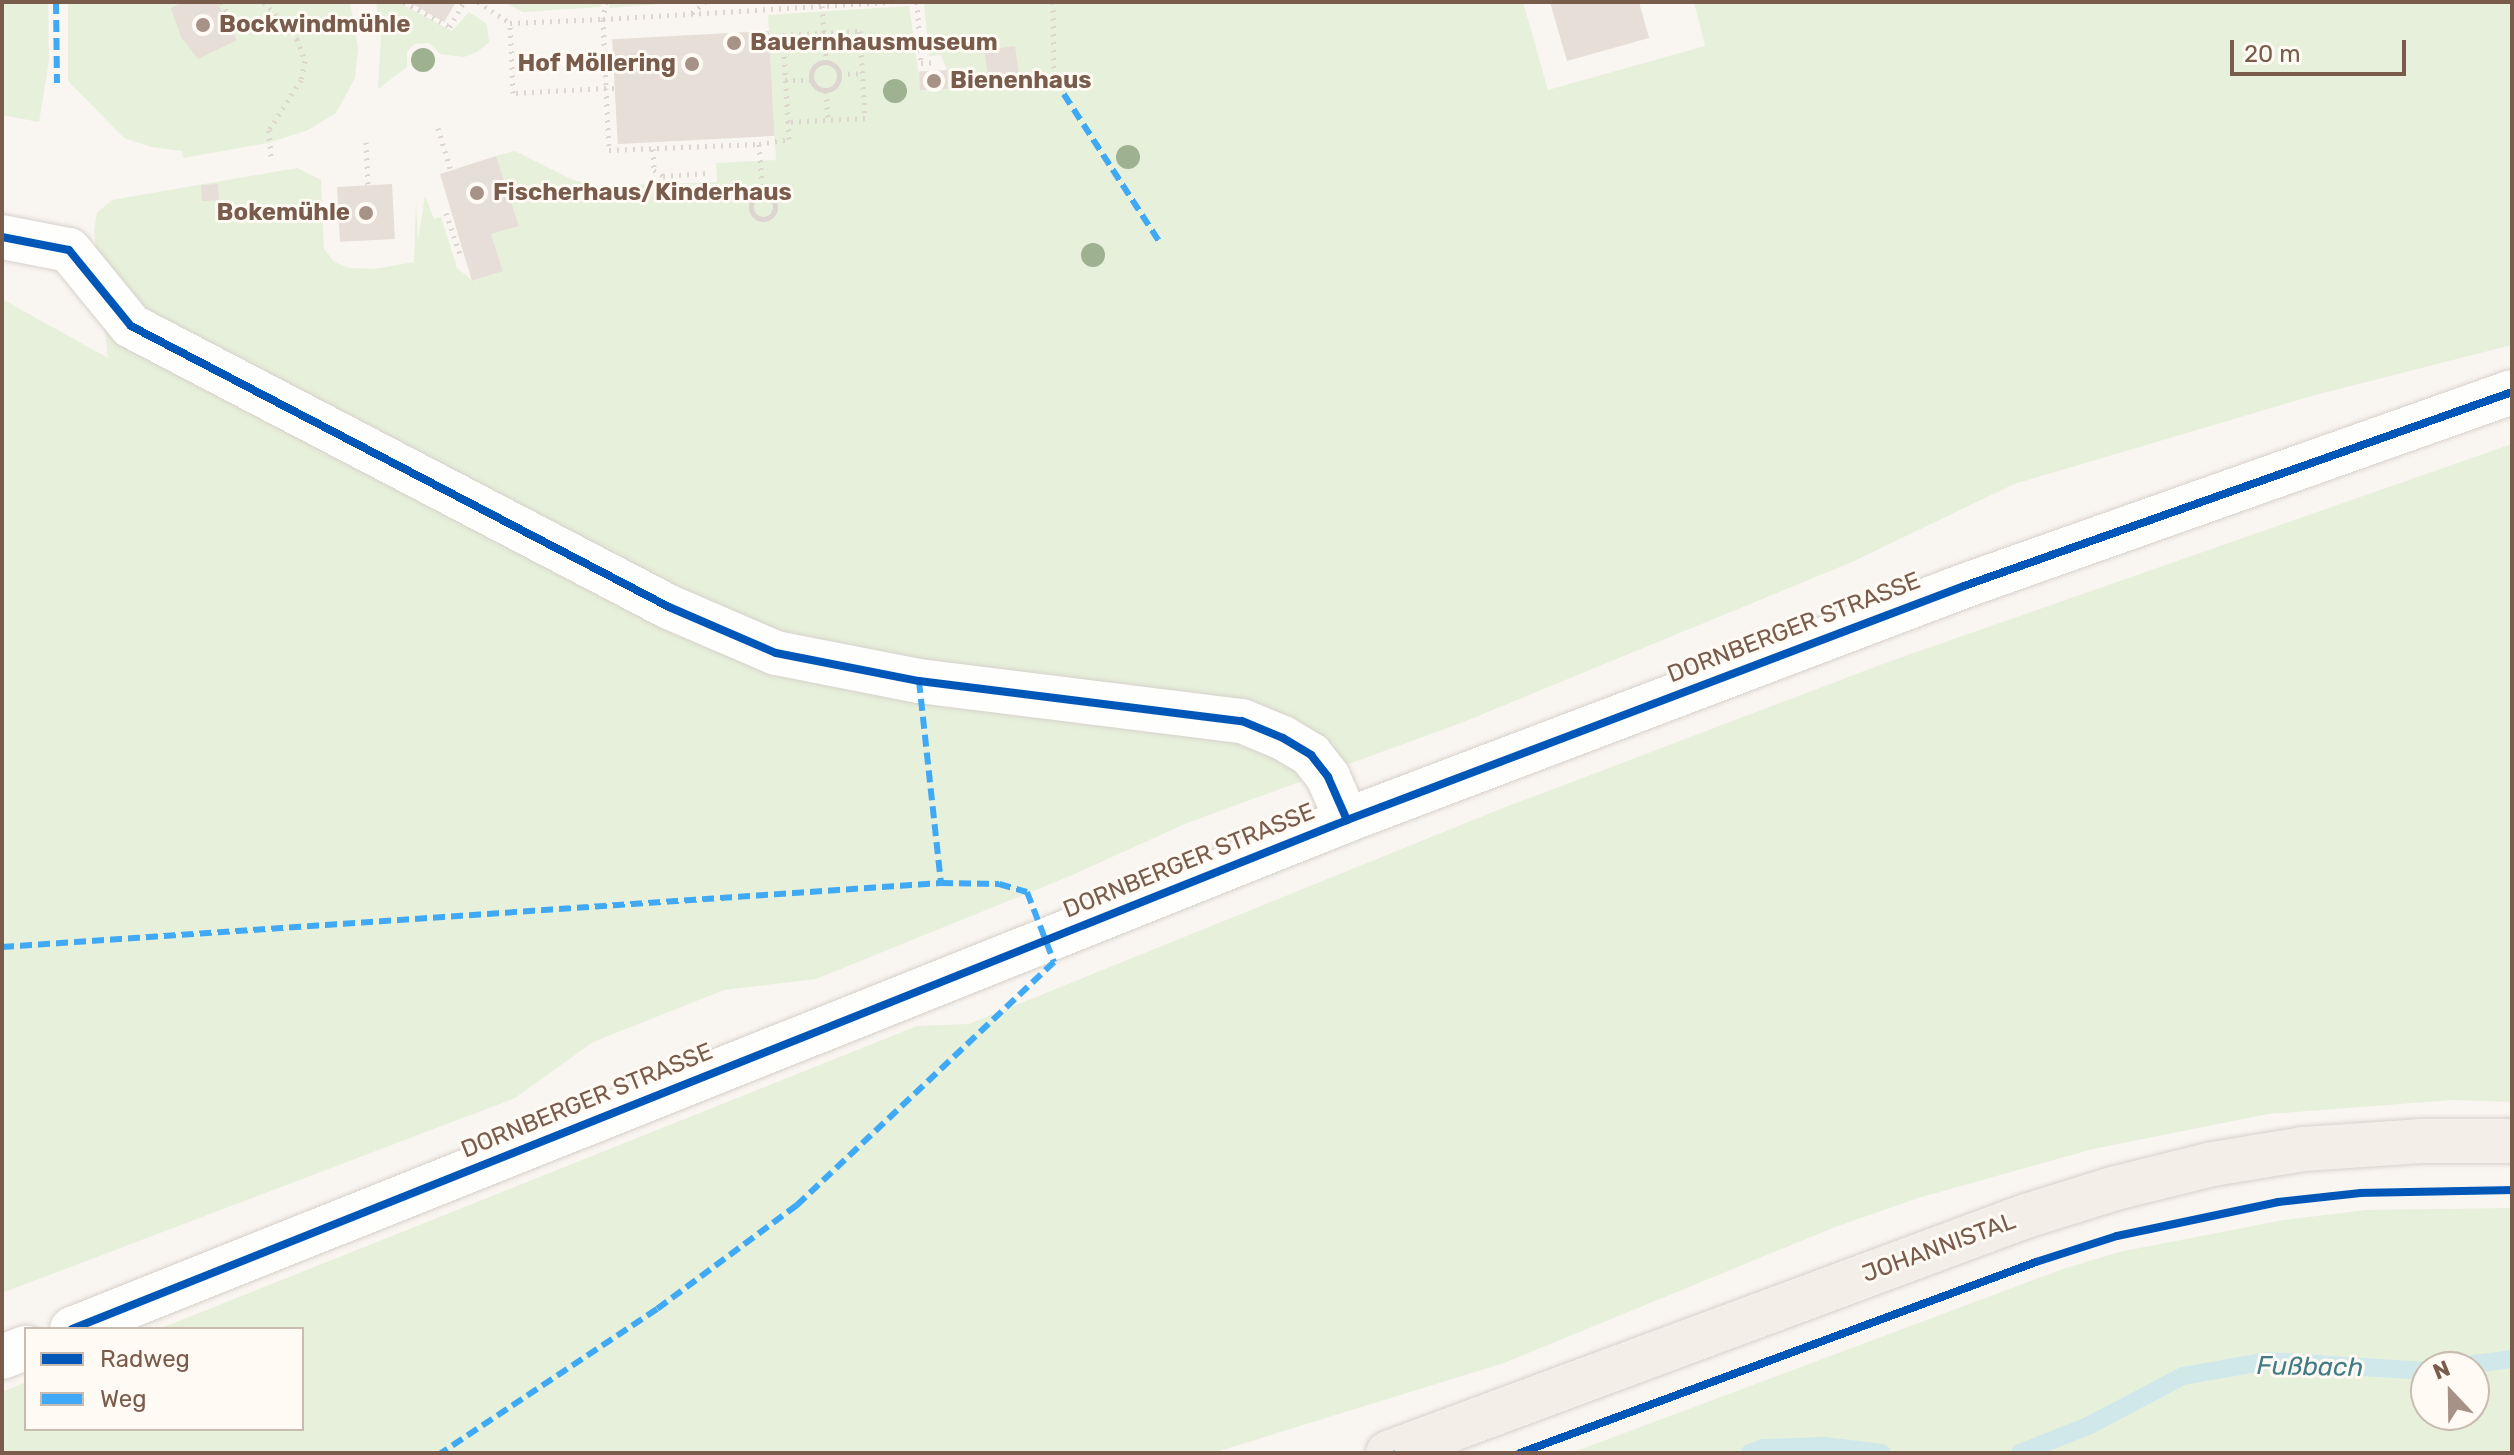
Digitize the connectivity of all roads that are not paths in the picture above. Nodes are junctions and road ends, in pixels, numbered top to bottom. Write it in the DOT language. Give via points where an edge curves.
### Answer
graph roads {
  1 [pos="2,237"];
  2 [pos="2512,392"];
  3 [pos="1347,820"];
  4 [pos="2512,1141"];
  5 [pos="77,1327"];
  6 [pos="24,1349"];
  7 [pos="2,1357"];
  8 [pos="1388,1453"];
  1 -- 3 [label="street" via="69,250 131,326 669,607 776,653 919,681 1242,721 1311,755 1328,777"];
  2 -- 3 [label="street, DORNBERGER STRASSE" via="1964,586"];
  3 -- 5 [label="street, DORNBERGER STRASSE"];
  4 -- 8 [label="main road, JOHANNISTAL" via="2304,1149 2116,1188 2026,1216"];
  6 -- 7 [label="street"];
}
